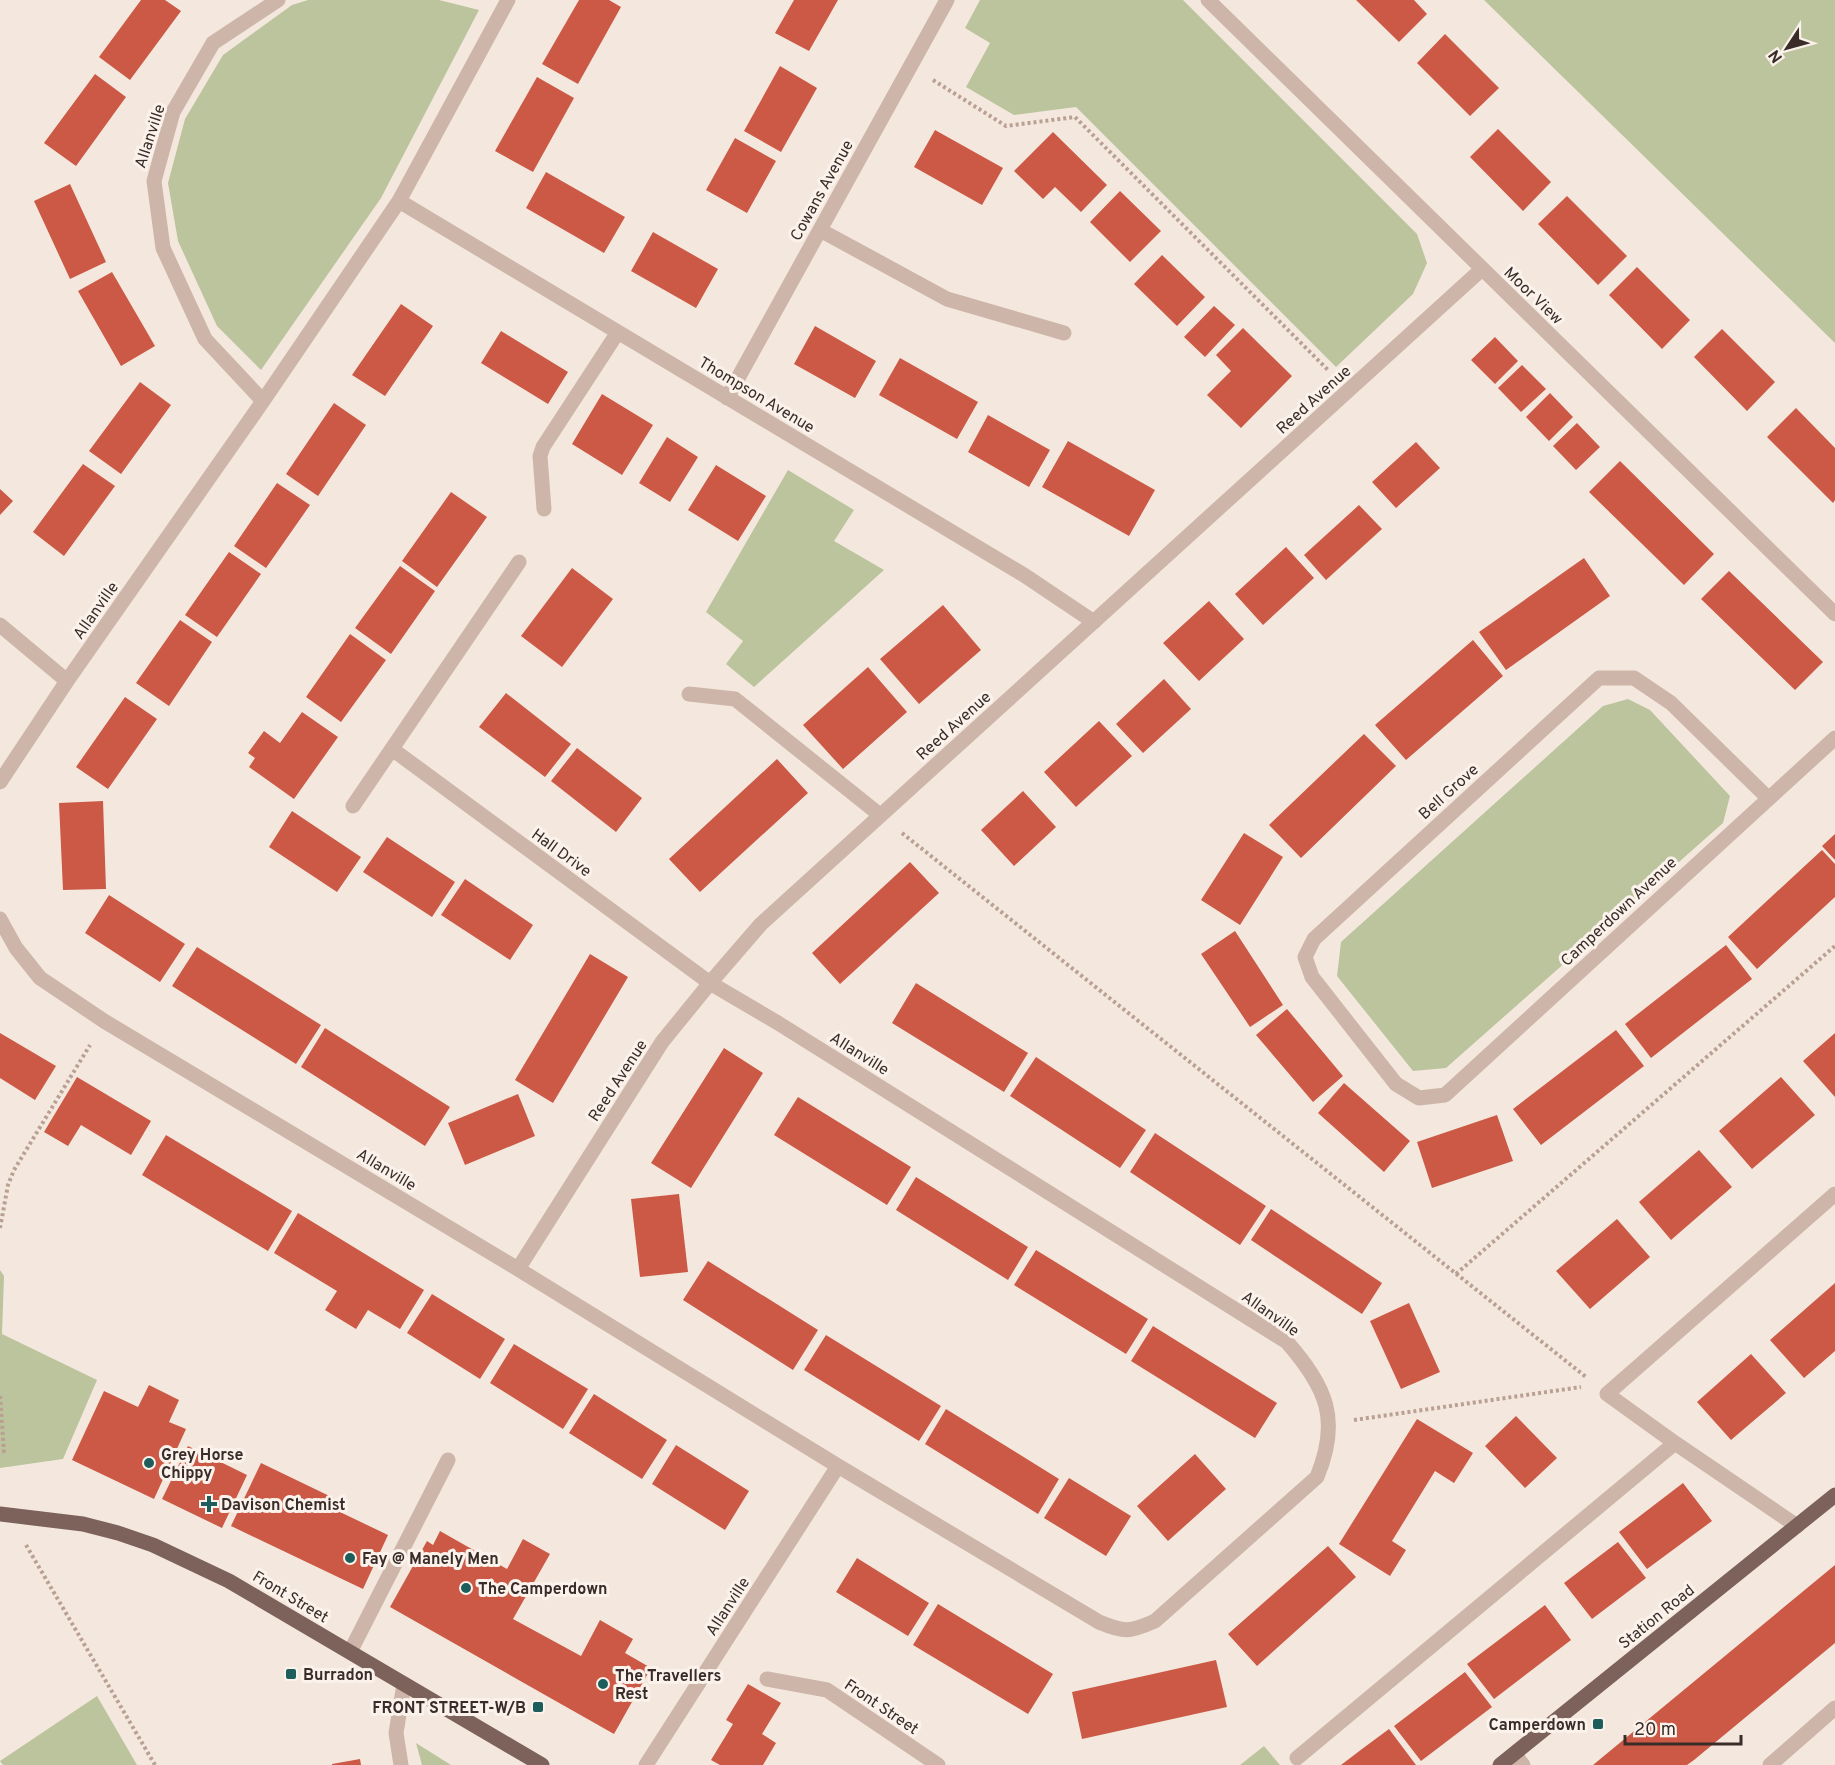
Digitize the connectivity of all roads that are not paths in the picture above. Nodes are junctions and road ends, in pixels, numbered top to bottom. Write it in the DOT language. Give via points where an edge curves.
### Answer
graph roads {
  1 [pos="278,0"];
  2 [pos="508,0"];
  3 [pos="947,0"];
  4 [pos="1208,0"];
  5 [pos="399,201"];
  6 [pos="820,230"];
  7 [pos="1482,269"];
  8 [pos="618,332"];
  9 [pos="1064,333"];
  10 [pos="727,398"];
  11 [pos="263,401"];
  12 [pos="544,509"];
  13 [pos="519,562"];
  14 [pos="1835,614"];
  15 [pos="1094,622"];
  16 [pos="0,625"];
  17 [pos="67,681"];
  18 [pos="689,694"];
  19 [pos="1835,738"];
  20 [pos="392,749"];
  21 [pos="0,782"];
  22 [pos="1768,798"];
  23 [pos="353,806"];
  24 [pos="880,815"];
  25 [pos="0,919"];
  26 [pos="710,983"];
  27 [pos="1419,1098"];
  28 [pos="1835,1194"];
  29 [pos="518,1269"];
  30 [pos="1675,1443"];
  31 [pos="448,1460"];
  32 [pos="838,1466"];
  33 [pos="1835,1496"];
  34 [pos="4,1514"];
  35 [pos="1797,1526"];
  36 [pos="350,1652"];
  37 [pos="766,1678"];
  38 [pos="404,1684"];
  39 [pos="1835,1708"];
  40 [pos="1297,1758"];
  41 [pos="1519,1759"];
  42 [pos="401,1765"];
  43 [pos="542,1765"];
  44 [pos="646,1765"];
  45 [pos="938,1765"];
  46 [pos="1500,1765"];
  47 [pos="1770,1765"];
  1 -- 11 [label="street, Allanville" via="213,43 173,112 154,182 163,248 205,339"];
  2 -- 5 [label="street, Allanville"];
  3 -- 6 [label="street, Cowans Avenue"];
  4 -- 7 [label="street, Moor View"];
  5 -- 8 [label="street, Thompson Avenue"];
  5 -- 11 [label="street, Allanville"];
  6 -- 9 [label="street" via="947,299"];
  6 -- 10 [label="street, Cowans Avenue"];
  7 -- 14 [label="street, Moor View"];
  7 -- 15 [label="street, Reed Avenue"];
  8 -- 10 [label="street, Thompson Avenue"];
  8 -- 12 [label="street" via="543,447 540,456"];
  10 -- 15 [label="street, Thompson Avenue" via="1024,575"];
  11 -- 17 [label="street, Allanville"];
  13 -- 20 [label="street"];
  15 -- 24 [label="street, Reed Avenue"];
  16 -- 17 [label="street"];
  17 -- 21 [label="street, Allanville"];
  18 -- 24 [label="street" via="735,699"];
  19 -- 22 [label="street, Camperdown Avenue"];
  20 -- 23 [label="street"];
  20 -- 26 [label="street, Hall Drive"];
  22 -- 27 [label="street, Camperdown Avenue" via="1445,1095"];
  22 -- 27 [label="street, Bell Grove" via="1671,704 1634,678 1599,678 1314,939 1305,957 1312,977 1396,1084"];
  24 -- 26 [label="street, Reed Avenue" via="761,924"];
  25 -- 29 [label="street, Allanville" via="16,948 40,978 104,1021"];
  26 -- 29 [label="street, Reed Avenue" via="662,1042"];
  26 -- 32 [label="street, Allanville" via="1287,1342 1316,1378 1330,1424 1325,1458 1317,1477 1155,1621 1135,1630 1099,1622"];
  28 -- 30 [label="street" via="1602,1389"];
  29 -- 32 [label="street, Allanville"];
  30 -- 35 [label="street"];
  30 -- 40 [label="street"];
  31 -- 36 [label="street"];
  32 -- 44 [label="street, Allanville"];
  33 -- 35 [label="main road, Station Road"];
  34 -- 36 [label="main road, Front Street" via="83,1524 153,1545 229,1581"];
  35 -- 41 [label="main road, Station Road"];
  36 -- 38 [label="main road, Front Street"];
  37 -- 45 [label="street, Front Street" via="827,1690"];
  38 -- 42 [label="street" via="396,1733"];
  38 -- 43 [label="main road, Front Street"];
  39 -- 47 [label="street"];
  41 -- 46 [label="main road, Station Road"];
}
